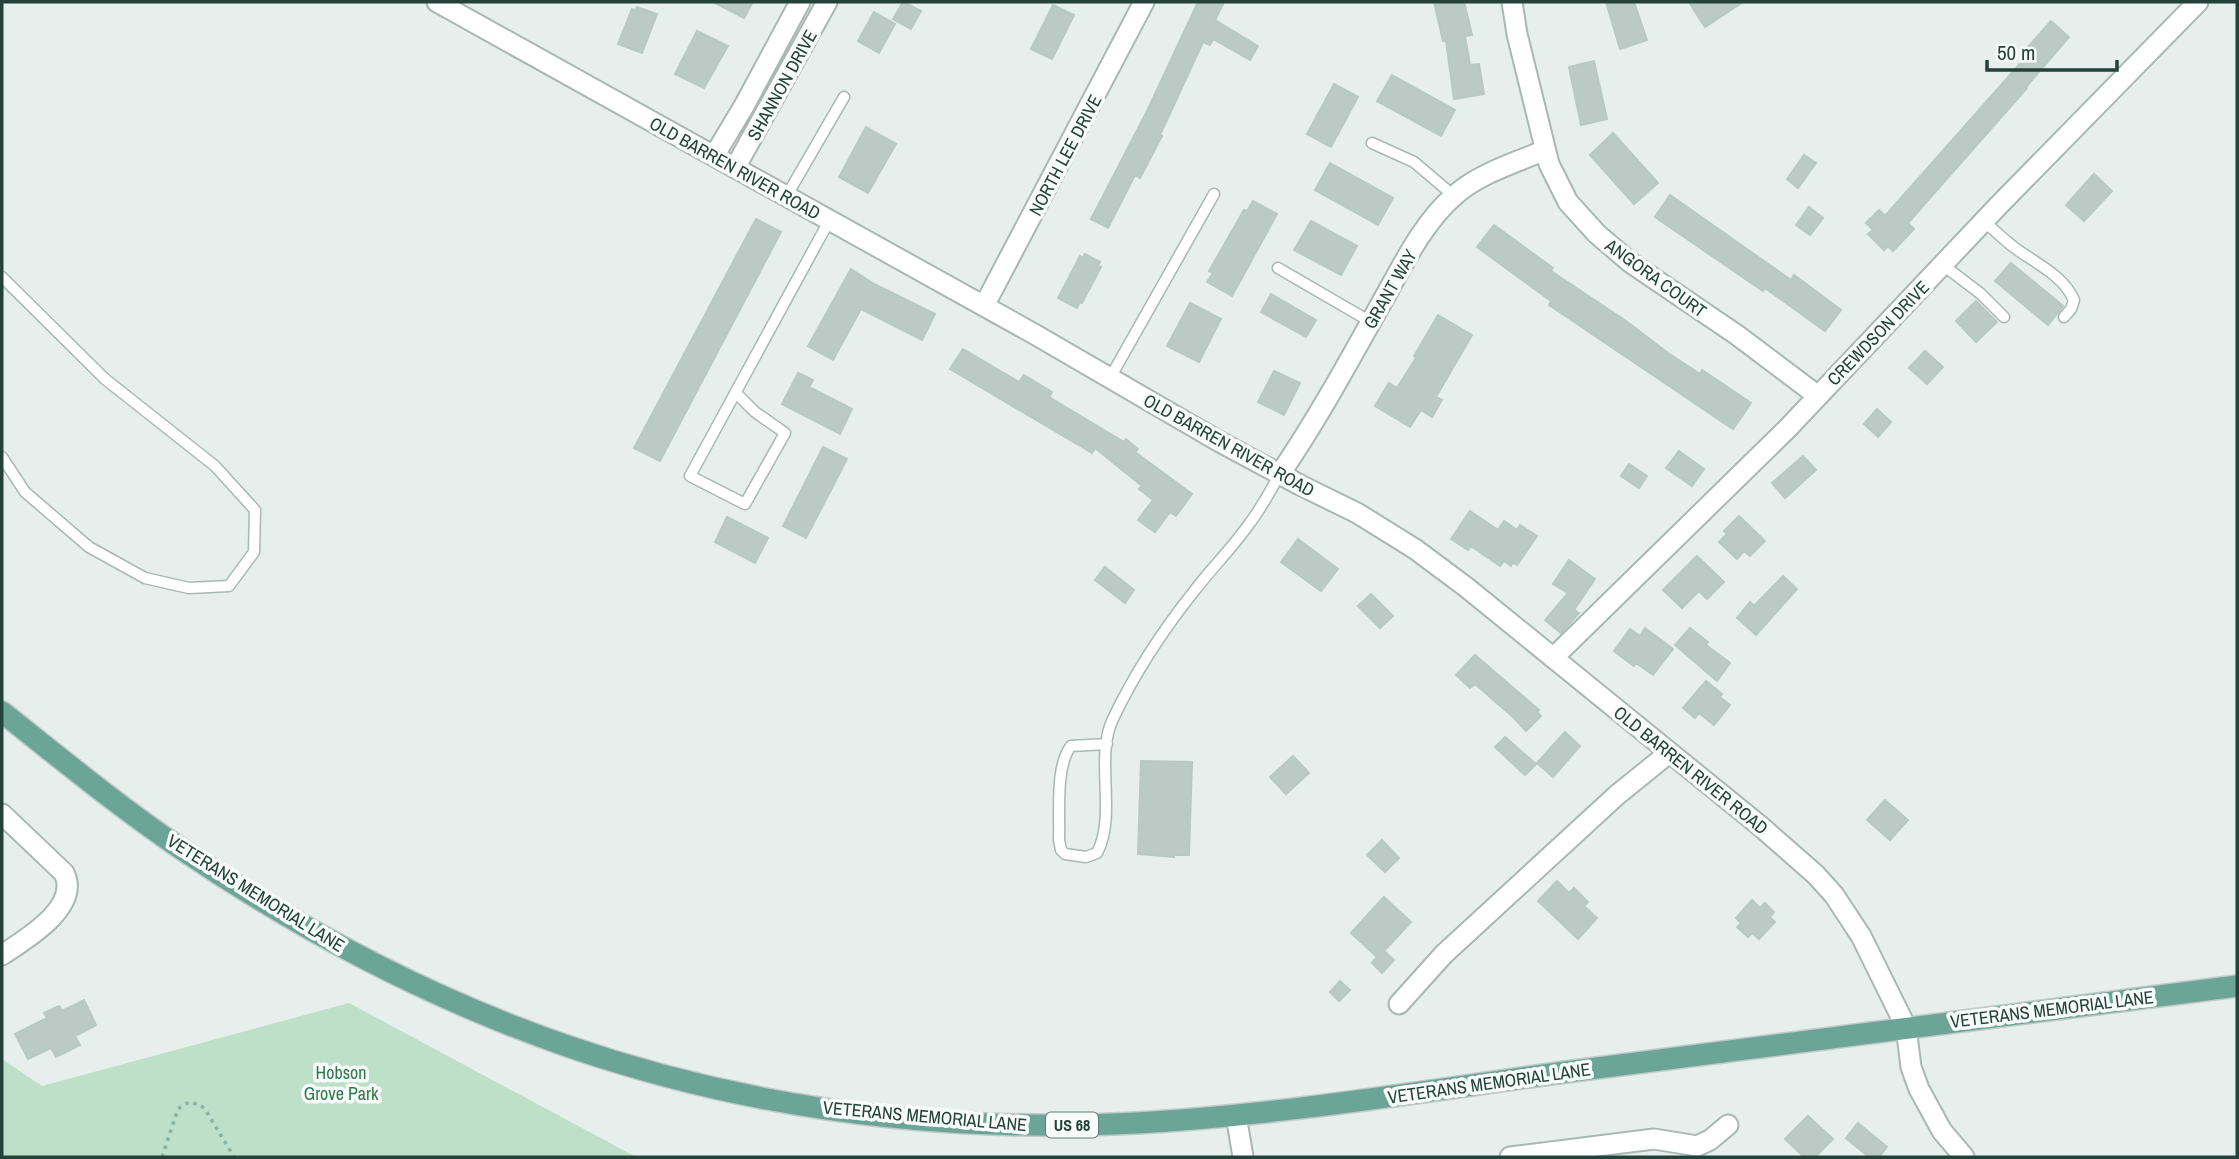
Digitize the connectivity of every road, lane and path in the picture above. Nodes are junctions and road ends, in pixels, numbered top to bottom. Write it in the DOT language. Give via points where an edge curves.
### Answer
graph roads {
  1 [pos="437,2"];
  2 [pos="801,2"];
  3 [pos="1144,2"];
  4 [pos="1512,2"];
  5 [pos="2198,2"];
  6 [pos="825,7"];
  7 [pos="844,97"];
  8 [pos="1373,143"];
  9 [pos="1545,150"];
  10 [pos="714,156"];
  11 [pos="735,168"];
  12 [pos="1214,194"];
  13 [pos="1454,195"];
  14 [pos="786,197"];
  15 [pos="829,220"];
  16 [pos="1984,222"];
  17 [pos="1943,265"];
  18 [pos="1278,268"];
  19 [pos="2,277"];
  20 [pos="984,306"];
  21 [pos="2004,317"];
  22 [pos="2064,317"];
  23 [pos="1371,322"];
  24 [pos="1110,378"];
  25 [pos="736,393"];
  26 [pos="1818,396"];
  27 [pos="2,457"];
  28 [pos="1280,474"];
  29 [pos="1553,658"];
  30 [pos="2,712"];
  31 [pos="1107,744"];
  32 [pos="1669,753"];
  33 [pos="2,814"];
  34 [pos="2,955"];
  35 [pos="2237,986"];
  36 [pos="1399,1004"];
  37 [pos="1906,1027"];
  38 [pos="1236,1115"];
  39 [pos="1728,1125"];
  40 [pos="162,1157"];
  41 [pos="234,1157"];
  42 [pos="1243,1157"];
  43 [pos="1510,1157"];
  44 [pos="1964,1157"];
  1 -- 10 [label="street, OLD BARREN RIVER ROAD"];
  2 -- 6 [label="street"];
  2 -- 10 [label="street, SHANNON DRIVE"];
  3 -- 20 [label="street, NORTH LEE DRIVE"];
  4 -- 9 [label="street, ANGORA COURT"];
  5 -- 16 [label="street, CREWDSON DRIVE"];
  6 -- 11 [label="street, SHANNON DRIVE"];
  7 -- 14 [label="lane"];
  8 -- 13 [label="lane" via="1414,162"];
  9 -- 13 [label="street, GRANT WAY"];
  9 -- 26 [label="street, ANGORA COURT" via="1568,202 1597,234"];
  10 -- 11 [label="street, OLD BARREN RIVER ROAD"];
  11 -- 14 [label="street, OLD BARREN RIVER ROAD"];
  12 -- 24 [label="lane"];
  13 -- 23 [label="street, GRANT WAY" via="1411,251"];
  14 -- 15 [label="street, OLD BARREN RIVER ROAD"];
  15 -- 20 [label="street, OLD BARREN RIVER ROAD"];
  15 -- 25 [label="lane"];
  16 -- 17 [label="street, CREWDSON DRIVE"];
  16 -- 22 [label="lane" via="2070,291 2074,300"];
  17 -- 21 [label="lane"];
  17 -- 26 [label="street, CREWDSON DRIVE"];
  18 -- 23 [label="lane"];
  19 -- 27 [label="lane" via="105,379 223,475 255,510 254,552 229,586 189,588 145,578 89,547 25,492"];
  20 -- 24 [label="street, OLD BARREN RIVER ROAD"];
  23 -- 28 [label="street, GRANT WAY"];
  24 -- 28 [label="street, OLD BARREN RIVER ROAD"];
  25 -- 25 [label="lane" via="690,476 745,504 785,433"];
  26 -- 29 [label="street, CREWDSON DRIVE"];
  28 -- 29 [label="street, OLD BARREN RIVER ROAD" via="1415,549"];
  28 -- 31 [label="lane" via="1249,525 1192,593 1135,677 1110,726"];
  29 -- 32 [label="street, OLD BARREN RIVER ROAD"];
  30 -- 38 [label="main road, VETERANS MEMORIAL LANE / US 68" via="154,829 306,928 447,999 595,1055 746,1094 908,1119 1081,1125"];
  31 -- 31 [label="lane" via="1101,846 1093,856 1065,855 1059,840 1065,754 1071,746"];
  32 -- 36 [label="street" via="1444,954"];
  32 -- 37 [label="street, OLD BARREN RIVER ROAD" via="1786,847 1834,895 1861,936"];
  33 -- 34 [label="street" via="55,863 68,886 63,904 51,917"];
  35 -- 37 [label="main road, VETERANS MEMORIAL LANE / US 68"];
  37 -- 38 [label="main road, VETERANS MEMORIAL LANE / US 68"];
  37 -- 44 [label="street, OLD BARREN RIVER ROAD" via="1919,1089 1942,1131"];
  38 -- 42 [label="street"];
  39 -- 43 [label="street" via="1697,1146 1654,1139"];
  40 -- 41 [label="path" via="178,1109 189,1102 205,1109"];
}
